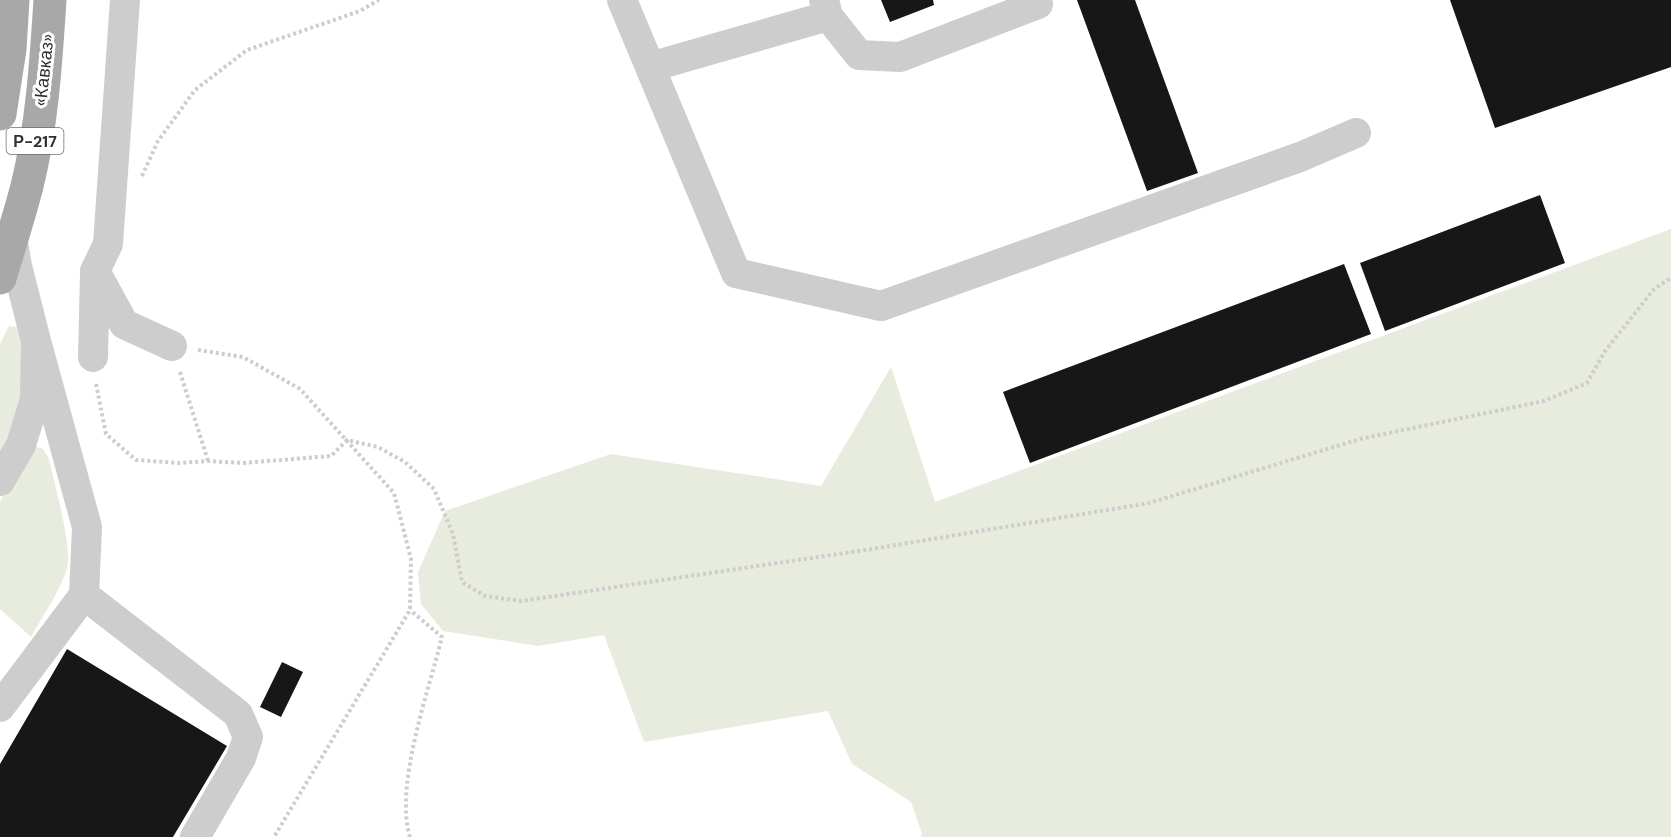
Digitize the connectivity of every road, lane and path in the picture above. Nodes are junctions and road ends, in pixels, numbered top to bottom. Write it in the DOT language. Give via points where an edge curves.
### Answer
graph roads {
  1 [pos="13,0"];
  2 [pos="35,0"];
  3 [pos="50,0"];
  4 [pos="65,0"];
  5 [pos="125,0"];
  6 [pos="379,0"];
  7 [pos="622,0"];
  8 [pos="1037,0"];
  9 [pos="826,8"];
  10 [pos="650,67"];
  11 [pos="0,114"];
  12 [pos="1356,133"];
  13 [pos="34,150"];
  14 [pos="140,179"];
  15 [pos="12,237"];
  16 [pos="95,271"];
  17 [pos="0,278"];
  18 [pos="1671,278"];
  19 [pos="36,341"];
  20 [pos="172,346"];
  21 [pos="93,357"];
  22 [pos="346,440"];
  23 [pos="208,461"];
  24 [pos="0,481"];
  25 [pos="84,595"];
  26 [pos="410,610"];
  27 [pos="0,707"];
  28 [pos="195,837"];
  29 [pos="274,837"];
  30 [pos="410,837"];
  1 -- 11 [label="main road, «Кавказ» / Р-217"];
  2 -- 13 [label="street" via="26,119"];
  3 -- 13 [label="main road, «Кавказ» / Р-217"];
  4 -- 13 [label="main road" via="58,80 49,122"];
  5 -- 16 [label="street" via="108,244"];
  6 -- 14 [label="path" via="360,11 247,50 195,90 158,141"];
  7 -- 10 [label="street"];
  8 -- 9 [label="street" via="1038,4 900,57 859,55"];
  9 -- 10 [label="street"];
  10 -- 12 [label="street" via="736,273 880,306 1300,157"];
  13 -- 15 [label="main road, «Кавказ» / Р-217"];
  15 -- 17 [label="main road, «Кавказ» / Р-217"];
  15 -- 19 [label="street"];
  16 -- 20 [label="street" via="124,324"];
  16 -- 21 [label="street"];
  18 -- 22 [label="path" via="1654,289 1605,351 1587,383 1544,401 1360,439 1149,502 872,549 521,601 485,596 462,582 453,534 434,489 405,462 378,447"];
  19 -- 24 [label="street" via="35,399 21,445"];
  19 -- 25 [label="street" via="87,527"];
  20 -- 22 [label="path" via="243,357 300,389"];
  20 -- 23 [label="path"];
  21 -- 23 [label="path" via="106,434 136,460"];
  22 -- 23 [label="path" via="331,456 243,463"];
  22 -- 26 [label="path" via="394,493 411,559"];
  25 -- 27 [label="street"];
  25 -- 28 [label="street" via="238,714 248,737 241,758"];
  26 -- 29 [label="path"];
  26 -- 30 [label="path" via="442,637 408,781 405,821"];
}
